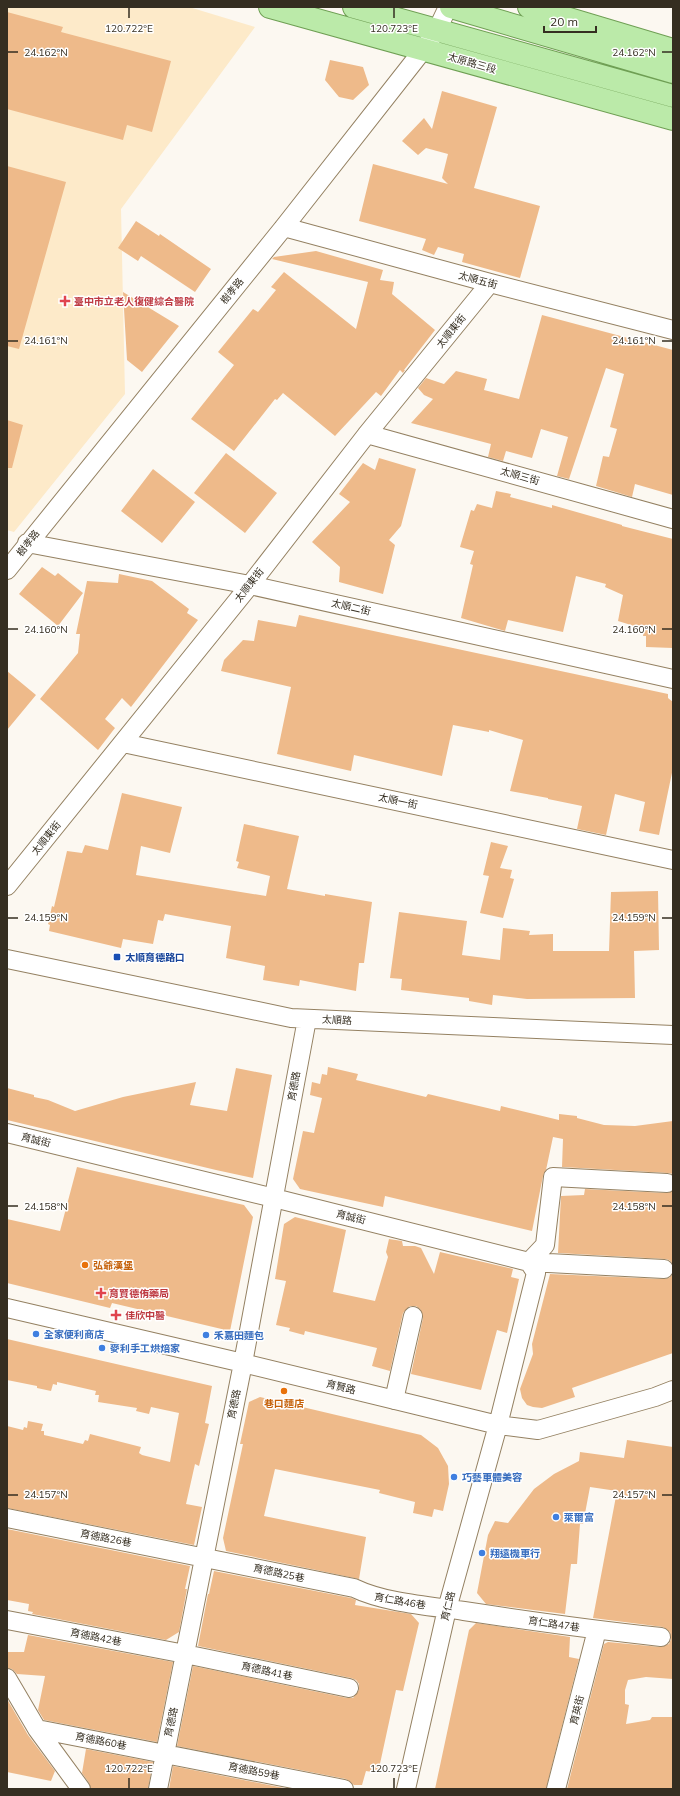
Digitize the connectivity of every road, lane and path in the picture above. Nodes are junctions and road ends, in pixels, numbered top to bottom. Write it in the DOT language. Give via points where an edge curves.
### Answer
graph roads {
  1 [pos="270,7"];
  2 [pos="354,7"];
  3 [pos="450,7"];
  4 [pos="529,7"];
  5 [pos="437,30"];
  6 [pos="423,50"];
  7 [pos="673,50"];
  8 [pos="673,72"];
  9 [pos="673,96"];
  10 [pos="673,119"];
  11 [pos="284,227"];
  12 [pos="490,283"];
  13 [pos="673,330"];
  14 [pos="367,434"];
  15 [pos="673,519"];
  16 [pos="27,543"];
  17 [pos="7,570"];
  18 [pos="250,585"];
  19 [pos="673,679"];
  20 [pos="123,743"];
  21 [pos="673,860"];
  22 [pos="7,886"];
  23 [pos="7,959"];
  24 [pos="307,1019"];
  25 [pos="673,1035"];
  26 [pos="7,1133"];
  27 [pos="667,1183"];
  28 [pos="274,1198"];
  29 [pos="529,1262"];
  30 [pos="664,1269"];
  31 [pos="7,1308"];
  32 [pos="413,1316"];
  33 [pos="243,1363"];
  34 [pos="673,1390"];
  35 [pos="673,1396"];
  36 [pos="655,1397"];
  37 [pos="394,1400"];
  38 [pos="498,1425"];
  39 [pos="7,1518"];
  40 [pos="205,1558"];
  41 [pos="354,1588"];
  42 [pos="447,1609"];
  43 [pos="7,1620"];
  44 [pos="597,1630"];
  45 [pos="661,1636"];
  46 [pos="185,1654"];
  47 [pos="7,1678"];
  48 [pos="349,1688"];
  49 [pos="37,1729"];
  50 [pos="164,1753"];
  51 [pos="81,1789"];
  52 [pos="158,1789"];
  53 [pos="344,1789"];
  54 [pos="406,1789"];
  55 [pos="556,1789"];
  1 -- 6 [label="main road, 太原路三段"];
  2 -- 5 [label="main road"];
  3 -- 5 [label="street, 樹孝路"];
  3 -- 8 [label="main road"];
  4 -- 7 [label="main road"];
  5 -- 6 [label="street, 樹孝路"];
  5 -- 9 [label="main road"];
  6 -- 10 [label="main road, 太原路三段"];
  6 -- 11 [label="street, 樹孝路"];
  11 -- 12 [label="street, 太順五街"];
  11 -- 16 [label="street, 樹孝路"];
  12 -- 13 [label="street, 太順五街"];
  12 -- 14 [label="street, 太順東街"];
  14 -- 15 [label="street, 太順三街"];
  14 -- 18 [label="street, 太順東街"];
  16 -- 17 [label="street, 樹孝路"];
  16 -- 18 [label="street, 太順二街"];
  18 -- 19 [label="street, 太順二街"];
  18 -- 20 [label="street, 太順東街"];
  20 -- 21 [label="street, 太順一街"];
  20 -- 22 [label="street, 太順東街"];
  23 -- 24 [label="street, 太順路" via="291,1018"];
  24 -- 25 [label="street, 太順路"];
  24 -- 28 [label="street, 育德路"];
  26 -- 28 [label="street, 育誠街"];
  27 -- 29 [label="street" via="553,1177 545,1245"];
  28 -- 29 [label="street, 育誠街"];
  28 -- 33 [label="street, 育德路"];
  29 -- 30 [label="street, 育誠街"];
  29 -- 38 [label="street" via="536,1273"];
  31 -- 33 [label="street, 育賢路"];
  32 -- 37 [label="street"];
  33 -- 37 [label="street, 育賢路"];
  33 -- 40 [label="street, 育德路"];
  34 -- 36 [label="street, 育賢路"];
  35 -- 36 [label="street"];
  36 -- 38 [label="street, 育賢路" via="538,1430"];
  37 -- 38 [label="street, 育賢路"];
  38 -- 42 [label="street, 育仁路"];
  39 -- 40 [label="street, 育德路26巷"];
  40 -- 41 [label="street, 育德路25巷"];
  40 -- 46 [label="street, 育德路"];
  41 -- 42 [label="street, 育仁路46巷" via="370,1596"];
  42 -- 44 [label="street, 育仁路47巷"];
  42 -- 54 [label="street, 育仁路"];
  43 -- 46 [label="street, 育德路42巷"];
  44 -- 45 [label="street, 育仁路47巷"];
  44 -- 55 [label="street, 育英街"];
  46 -- 48 [label="street, 育德路41巷"];
  46 -- 50 [label="street, 育德路"];
  47 -- 49 [label="street"];
  49 -- 50 [label="street, 育德路60巷"];
  49 -- 51 [label="street"];
  50 -- 52 [label="street, 育德路"];
  50 -- 53 [label="street, 育德路59巷"];
}
